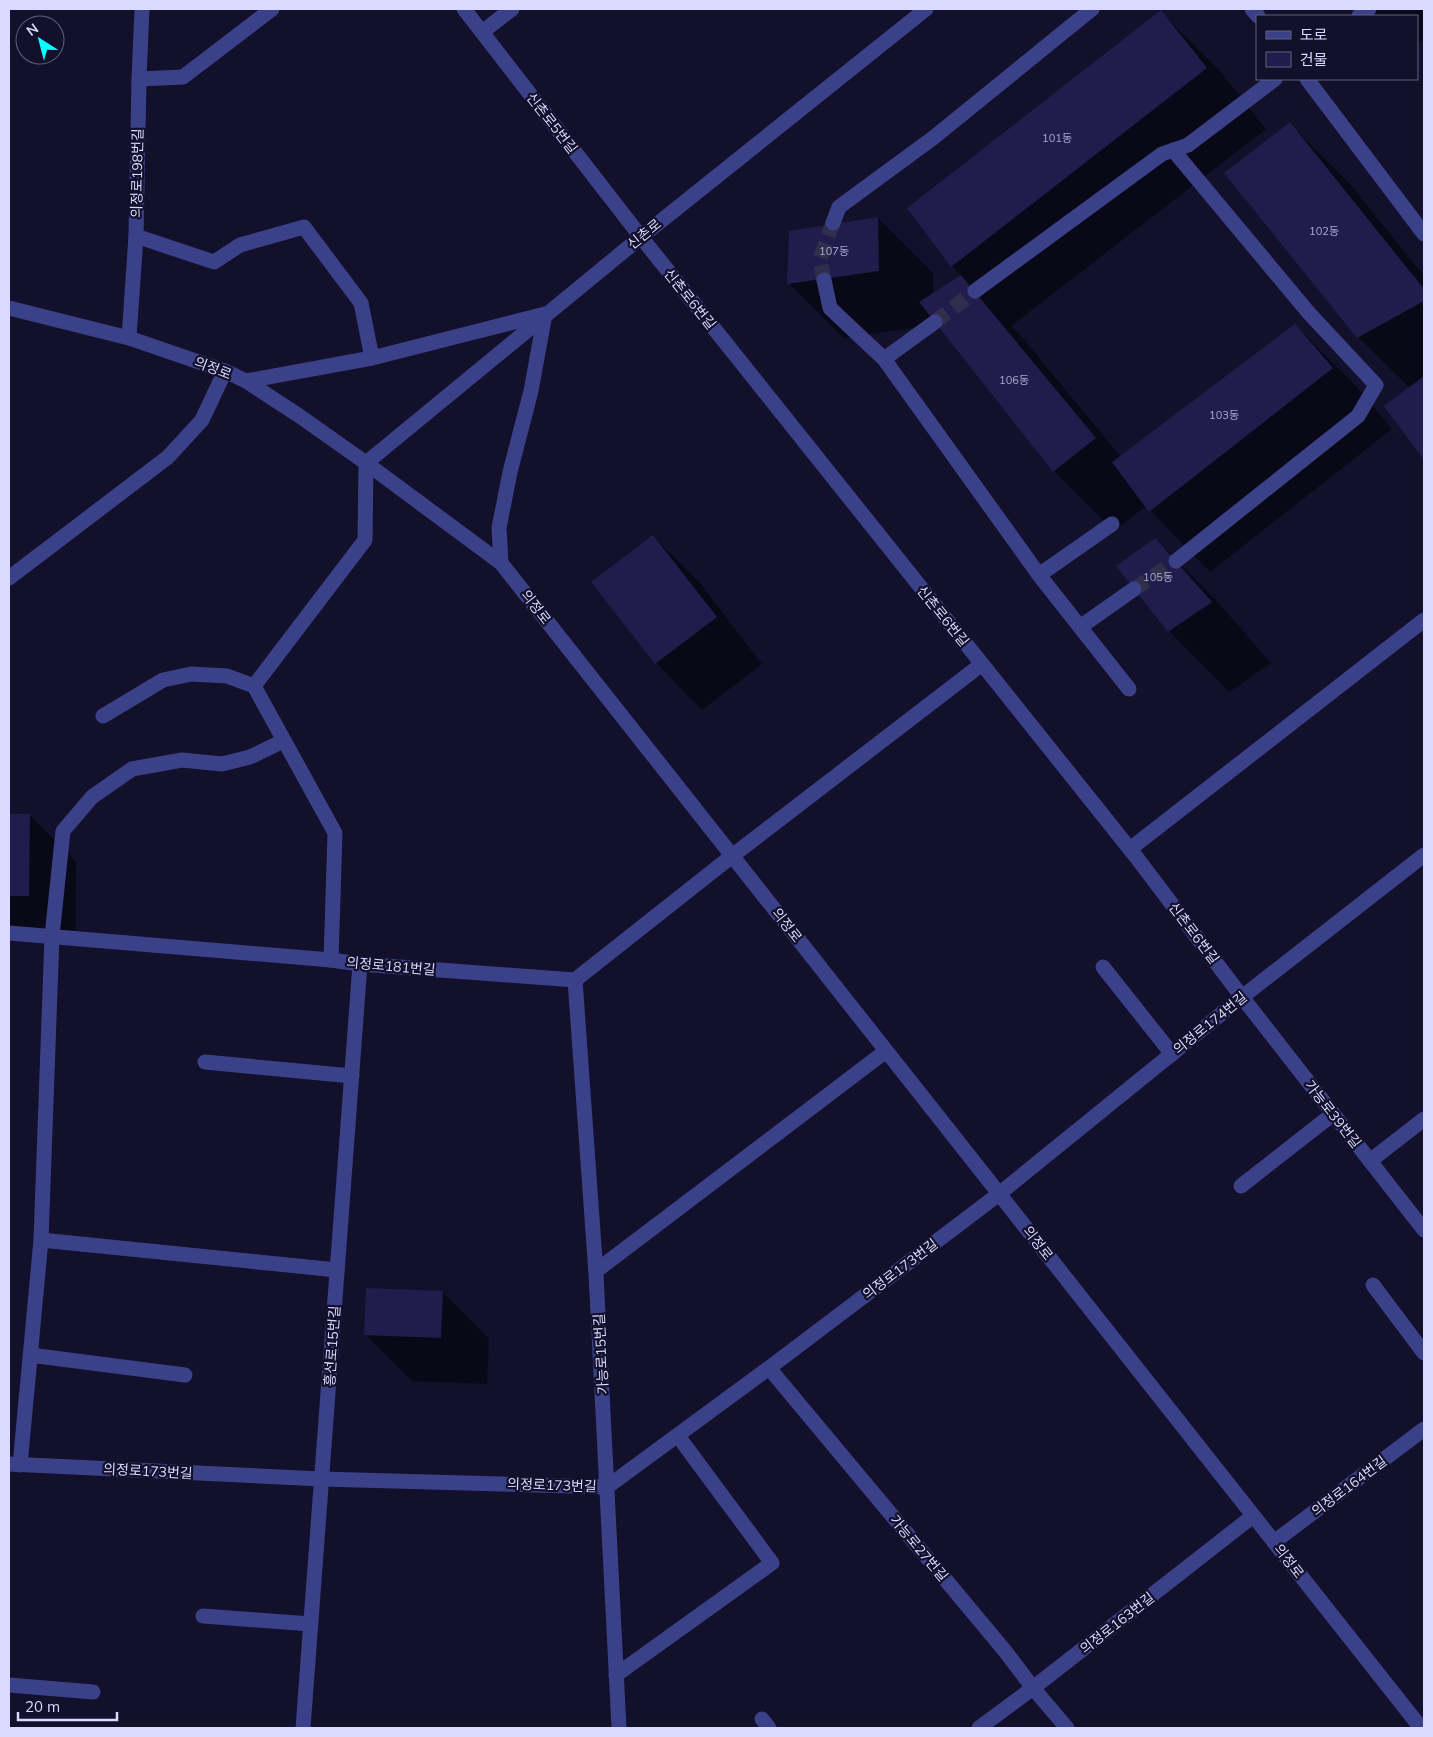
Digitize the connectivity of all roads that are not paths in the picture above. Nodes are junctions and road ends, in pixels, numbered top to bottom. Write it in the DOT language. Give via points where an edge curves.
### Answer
graph roads {
  1 [pos="142,9"];
  2 [pos="272,9"];
  3 [pos="464,9"];
  4 [pos="512,9"];
  5 [pos="926,9"];
  6 [pos="1092,9"];
  7 [pos="482,32"];
  8 [pos="139,79"];
  9 [pos="1274,80"];
  10 [pos="1308,80"];
  11 [pos="1173,150"];
  12 [pos="833,223"];
  13 [pos="1424,234"];
  14 [pos="136,236"];
  15 [pos="640,236"];
  16 [pos="824,280"];
  17 [pos="974,291"];
  18 [pos="9,308"];
  19 [pos="545,314"];
  20 [pos="934,322"];
  21 [pos="128,338"];
  22 [pos="372,358"];
  23 [pos="884,359"];
  24 [pos="225,372"];
  25 [pos="246,381"];
  26 [pos="366,463"];
  27 [pos="1112,524"];
  28 [pos="1176,561"];
  29 [pos="501,563"];
  30 [pos="1039,575"];
  31 [pos="9,578"];
  32 [pos="1134,589"];
  33 [pos="1424,620"];
  34 [pos="1080,626"];
  35 [pos="982,664"];
  36 [pos="254,686"];
  37 [pos="1128,689"];
  38 [pos="103,716"];
  39 [pos="283,741"];
  40 [pos="1130,849"];
  41 [pos="1424,855"];
  42 [pos="732,856"];
  43 [pos="9,932"];
  44 [pos="52,936"];
  45 [pos="331,960"];
  46 [pos="360,964"];
  47 [pos="1103,967"];
  48 [pos="575,980"];
  49 [pos="1242,997"];
  50 [pos="886,1051"];
  51 [pos="1172,1054"];
  52 [pos="205,1062"];
  53 [pos="352,1076"];
  54 [pos="1333,1114"];
  55 [pos="1424,1119"];
  56 [pos="1370,1161"];
  57 [pos="1241,1186"];
  58 [pos="999,1194"];
  59 [pos="1424,1230"];
  60 [pos="41,1240"];
  61 [pos="337,1270"];
  62 [pos="596,1271"];
  63 [pos="1373,1285"];
  64 [pos="1424,1353"];
  65 [pos="30,1355"];
  66 [pos="769,1368"];
  67 [pos="185,1375"];
  68 [pos="1424,1429"];
  69 [pos="678,1436"];
  70 [pos="14,1465"];
  71 [pos="322,1479"];
  72 [pos="607,1486"];
  73 [pos="1253,1516"];
  74 [pos="1274,1542"];
  75 [pos="204,1616"];
  76 [pos="311,1624"];
  77 [pos="616,1675"];
  78 [pos="9,1685"];
  79 [pos="1033,1688"];
  80 [pos="93,1692"];
  81 [pos="304,1728"];
  82 [pos="619,1728"];
  83 [pos="979,1728"];
  84 [pos="1067,1728"];
  85 [pos="1421,1728"];
  1 -- 8 [label="street, 의정로198번길"];
  2 -- 8 [label="street" via="184,77"];
  3 -- 7 [label="street, 신촌로5번길"];
  4 -- 7 [label="street"];
  5 -- 15 [label="street, 신촌로"];
  6 -- 12 [label="street" via="932,138 839,207"];
  7 -- 15 [label="street, 신촌로5번길"];
  8 -- 14 [label="street, 의정로198번길"];
  9 -- 11 [label="street" via="1188,145"];
  10 -- 13 [label="street"];
  11 -- 17 [label="street" via="1162,154"];
  11 -- 28 [label="street" via="1308,312 1376,385 1358,416"];
  14 -- 21 [label="street, 의정로198번길"];
  14 -- 22 [label="street" via="214,262 240,245 304,227 362,303"];
  15 -- 19 [label="street, 신촌로"];
  15 -- 35 [label="street, 신촌로6번길"];
  16 -- 23 [label="street" via="830,308"];
  18 -- 21 [label="street, 의정로"];
  19 -- 22 [label="street"];
  19 -- 26 [label="street, 신촌로"];
  19 -- 29 [label="street" via="532,391 510,472 500,528"];
  20 -- 23 [label="street"];
  21 -- 24 [label="street, 의정로"];
  22 -- 25 [label="street"];
  23 -- 30 [label="street"];
  24 -- 25 [label="street, 의정로"];
  24 -- 31 [label="street" via="202,420 168,457"];
  25 -- 26 [label="street, 의정로"];
  26 -- 29 [label="street, 의정로"];
  26 -- 36 [label="street" via="365,540"];
  27 -- 30 [label="street"];
  29 -- 42 [label="street, 의정로"];
  30 -- 34 [label="street"];
  32 -- 34 [label="street"];
  33 -- 40 [label="street"];
  34 -- 37 [label="street"];
  35 -- 40 [label="street, 신촌로6번길"];
  35 -- 42 [label="street"];
  36 -- 38 [label="street" via="227,676 191,674 163,680"];
  36 -- 39 [label="street"];
  39 -- 44 [label="street" via="250,757 222,764 182,760 132,769 92,797 63,831"];
  39 -- 45 [label="street" via="335,832"];
  40 -- 49 [label="street, 신촌로6번길"];
  41 -- 49 [label="street, 의정로174번길"];
  42 -- 48 [label="street"];
  42 -- 50 [label="street, 의정로"];
  43 -- 44 [label="street, 의정로181번길"];
  44 -- 45 [label="street, 의정로181번길"];
  44 -- 60 [label="street"];
  45 -- 46 [label="street, 의정로181번길"];
  46 -- 48 [label="street, 의정로181번길"];
  46 -- 53 [label="street, 흥선로15번길"];
  47 -- 51 [label="street"];
  48 -- 62 [label="street, 가능로15번길"];
  49 -- 51 [label="street, 의정로174번길"];
  49 -- 54 [label="street, 가능로39번길"];
  50 -- 58 [label="street, 의정로"];
  50 -- 62 [label="street"];
  51 -- 58 [label="street, 의정로174번길"];
  52 -- 53 [label="street"];
  53 -- 61 [label="street, 흥선로15번길"];
  54 -- 56 [label="street, 가능로39번길"];
  54 -- 57 [label="street"];
  55 -- 56 [label="street"];
  56 -- 59 [label="street, 가능로39번길"];
  58 -- 66 [label="street, 의정로173번길"];
  58 -- 73 [label="street, 의정로"];
  60 -- 61 [label="street"];
  60 -- 65 [label="street"];
  61 -- 71 [label="street, 흥선로15번길"];
  62 -- 72 [label="street, 가능로15번길"];
  63 -- 64 [label="street"];
  65 -- 67 [label="street"];
  65 -- 70 [label="street"];
  66 -- 69 [label="street, 의정로173번길"];
  66 -- 79 [label="street, 가능로27번길"];
  68 -- 74 [label="street, 의정로164번길"];
  69 -- 72 [label="street, 의정로173번길"];
  69 -- 77 [label="street" via="772,1563"];
  70 -- 71 [label="street, 의정로173번길"];
  71 -- 72 [label="street, 의정로173번길"];
  71 -- 76 [label="street, 흥선로15번길"];
  72 -- 77 [label="street, 가능로15번길"];
  73 -- 74 [label="street, 의정로"];
  73 -- 79 [label="street, 의정로163번길"];
  74 -- 85 [label="street, 의정로"];
  75 -- 76 [label="street"];
  76 -- 81 [label="street, 흥선로15번길"];
  77 -- 82 [label="street, 가능로15번길"];
  78 -- 80 [label="street"];
  79 -- 83 [label="street, 의정로163번길"];
  79 -- 84 [label="street, 가능로27번길"];
}
